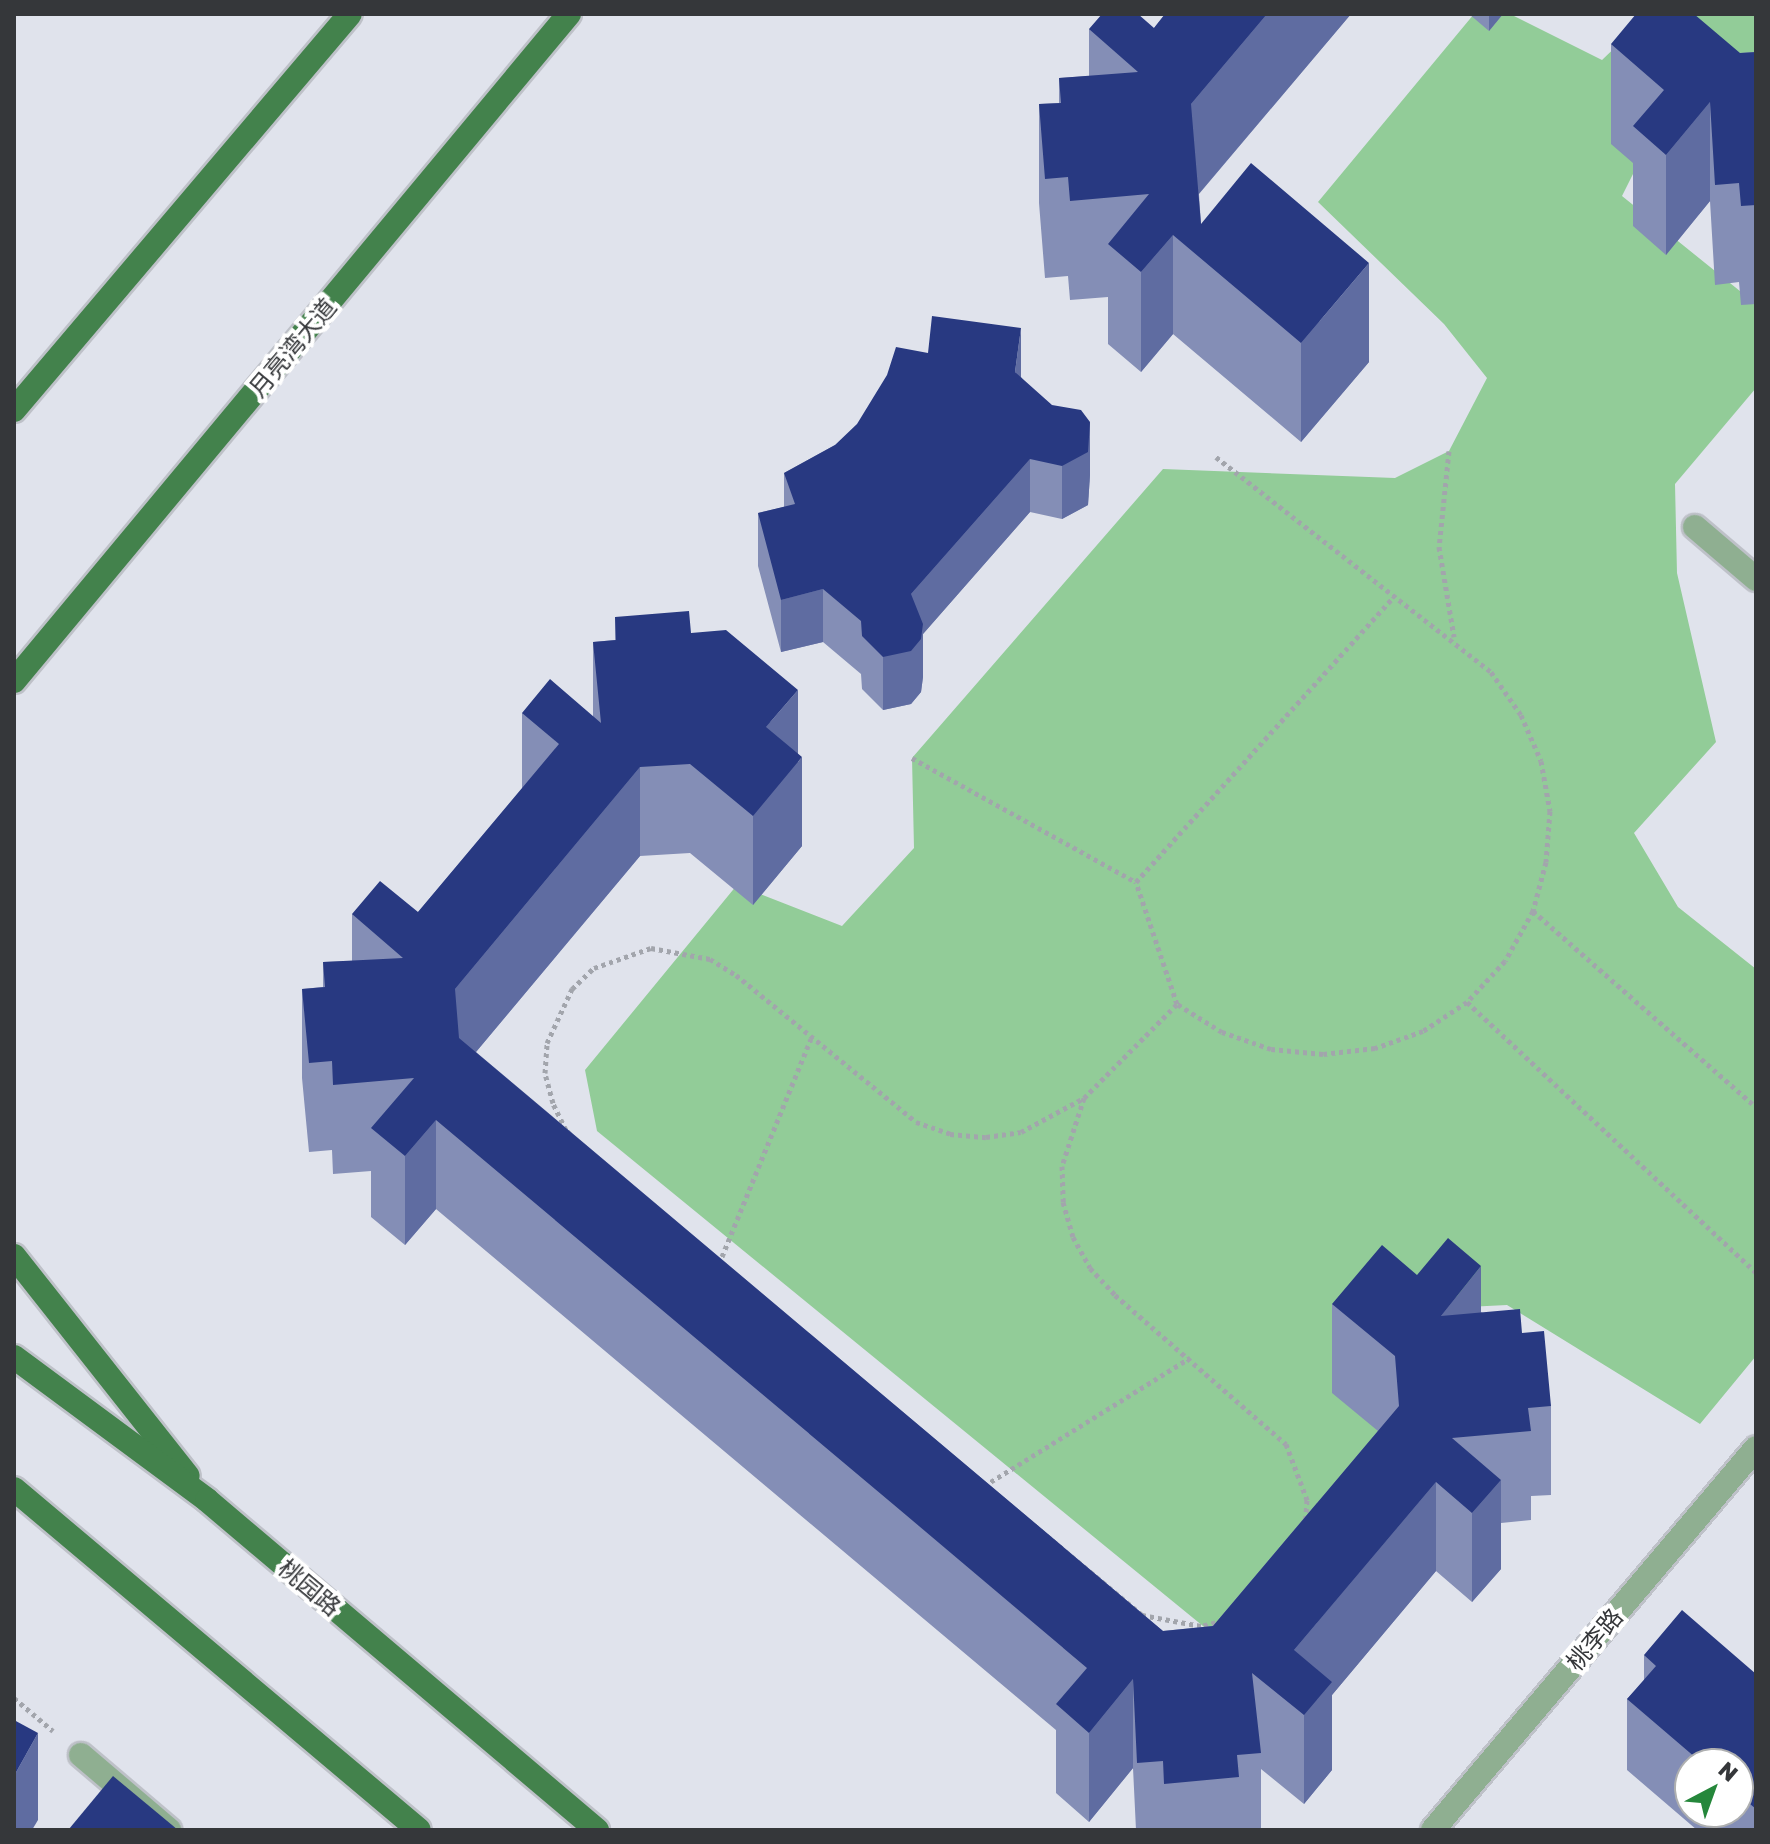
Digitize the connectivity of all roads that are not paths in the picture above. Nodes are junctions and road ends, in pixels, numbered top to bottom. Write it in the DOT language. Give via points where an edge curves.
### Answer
graph roads {
  1 [pos="350,14"];
  2 [pos="569,14"];
  3 [pos="14,410"];
  4 [pos="1695,527"];
  5 [pos="1756,579"];
  6 [pos="14,681"];
  7 [pos="14,1256"];
  8 [pos="14,1357"];
  9 [pos="1756,1448"];
  10 [pos="14,1489"];
  11 [pos="207,1500"];
  12 [pos="81,1755"];
  13 [pos="169,1830"];
  14 [pos="419,1830"];
  15 [pos="597,1830"];
  16 [pos="1433,1830"];
  1 -- 3 [label="main road"];
  2 -- 6 [label="main road, 月亮湾大道"];
  4 -- 5 [label="street"];
  7 -- 11 [label="main road"];
  8 -- 11 [label="main road, 桃园路"];
  9 -- 16 [label="street, 桃李路"];
  10 -- 14 [label="main road"];
  11 -- 15 [label="main road, 桃园路"];
  12 -- 13 [label="street"];
}
